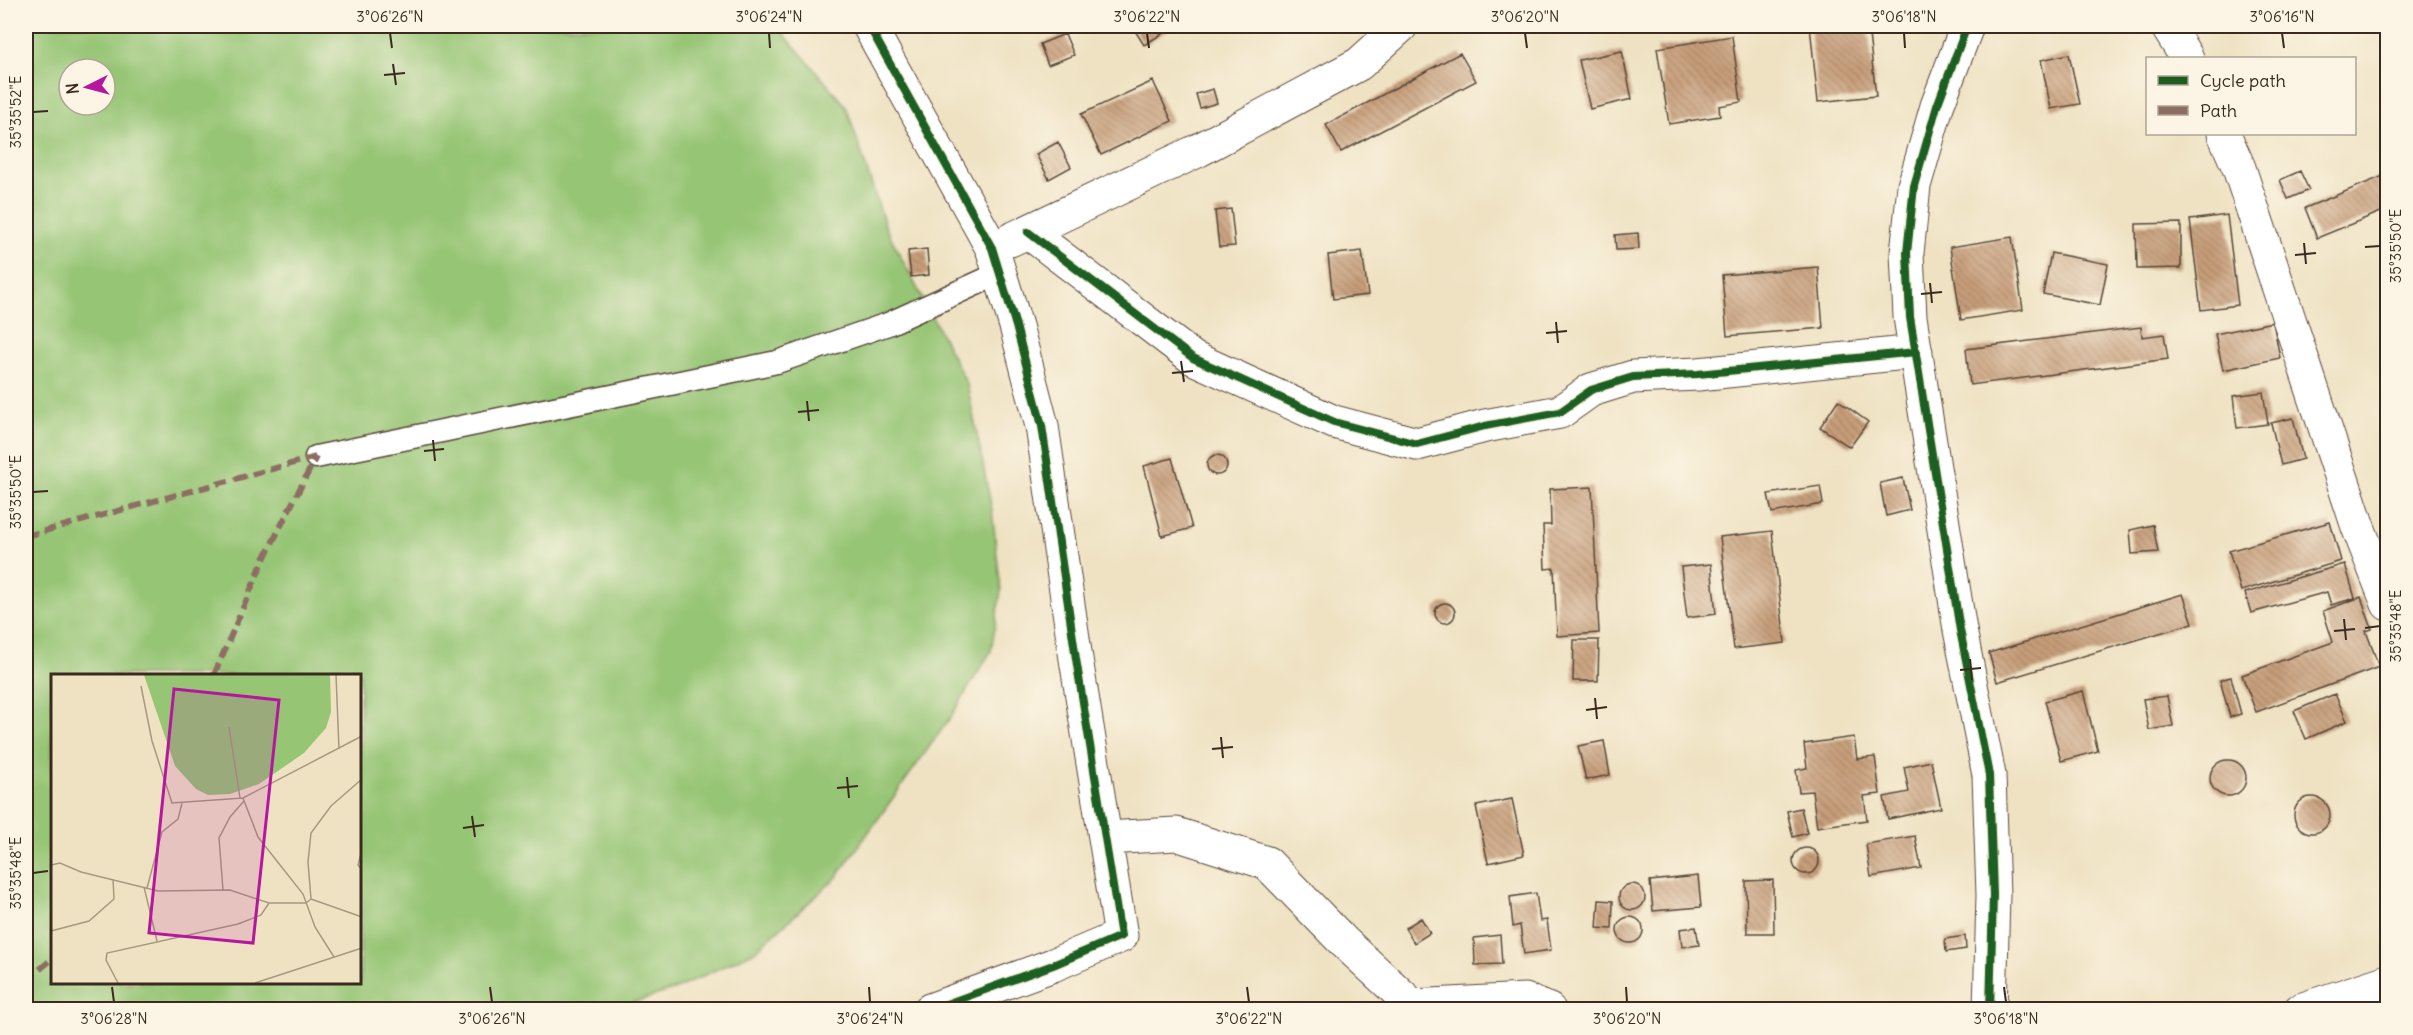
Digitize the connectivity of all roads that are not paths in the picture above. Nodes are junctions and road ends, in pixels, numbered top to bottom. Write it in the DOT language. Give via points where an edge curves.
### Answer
graph roads {
  1 [pos="869,26"];
  2 [pos="1401,26"];
  3 [pos="1967,26"];
  4 [pos="2167,26"];
  5 [pos="2186,57"];
  6 [pos="2224,135"];
  7 [pos="1028,232"];
  8 [pos="996,261"];
  9 [pos="1916,352"];
  10 [pos="316,457"];
  11 [pos="2388,604"];
  12 [pos="1106,838"];
  13 [pos="2388,981"];
  14 [pos="930,1010"];
  15 [pos="1549,1010"];
  16 [pos="1990,1010"];
  17 [pos="2300,1010"];
  1 -- 8 [label="street"];
  2 -- 7 [label="street" via="1359,64 1199,150"];
  3 -- 9 [label="street" via="1937,106 1914,186 1907,278"];
  4 -- 5 [label="street"];
  6 -- 11 [label="street" via="2240,168 2358,527"];
  7 -- 8 [label="street"];
  7 -- 9 [label="street" via="1193,358 1334,422 1417,444 1560,412 1591,390 1633,376 1698,374"];
  8 -- 10 [label="lane" via="888,324 777,362"];
  8 -- 12 [label="street" via="1042,426"];
  9 -- 16 [label="street" via="1960,630 1989,775 1993,895"];
  12 -- 14 [label="street" via="1121,936"];
  12 -- 15 [label="street" via="1176,834 1267,863 1413,1006 1525,1000"];
  13 -- 17 [label="street"];
}
